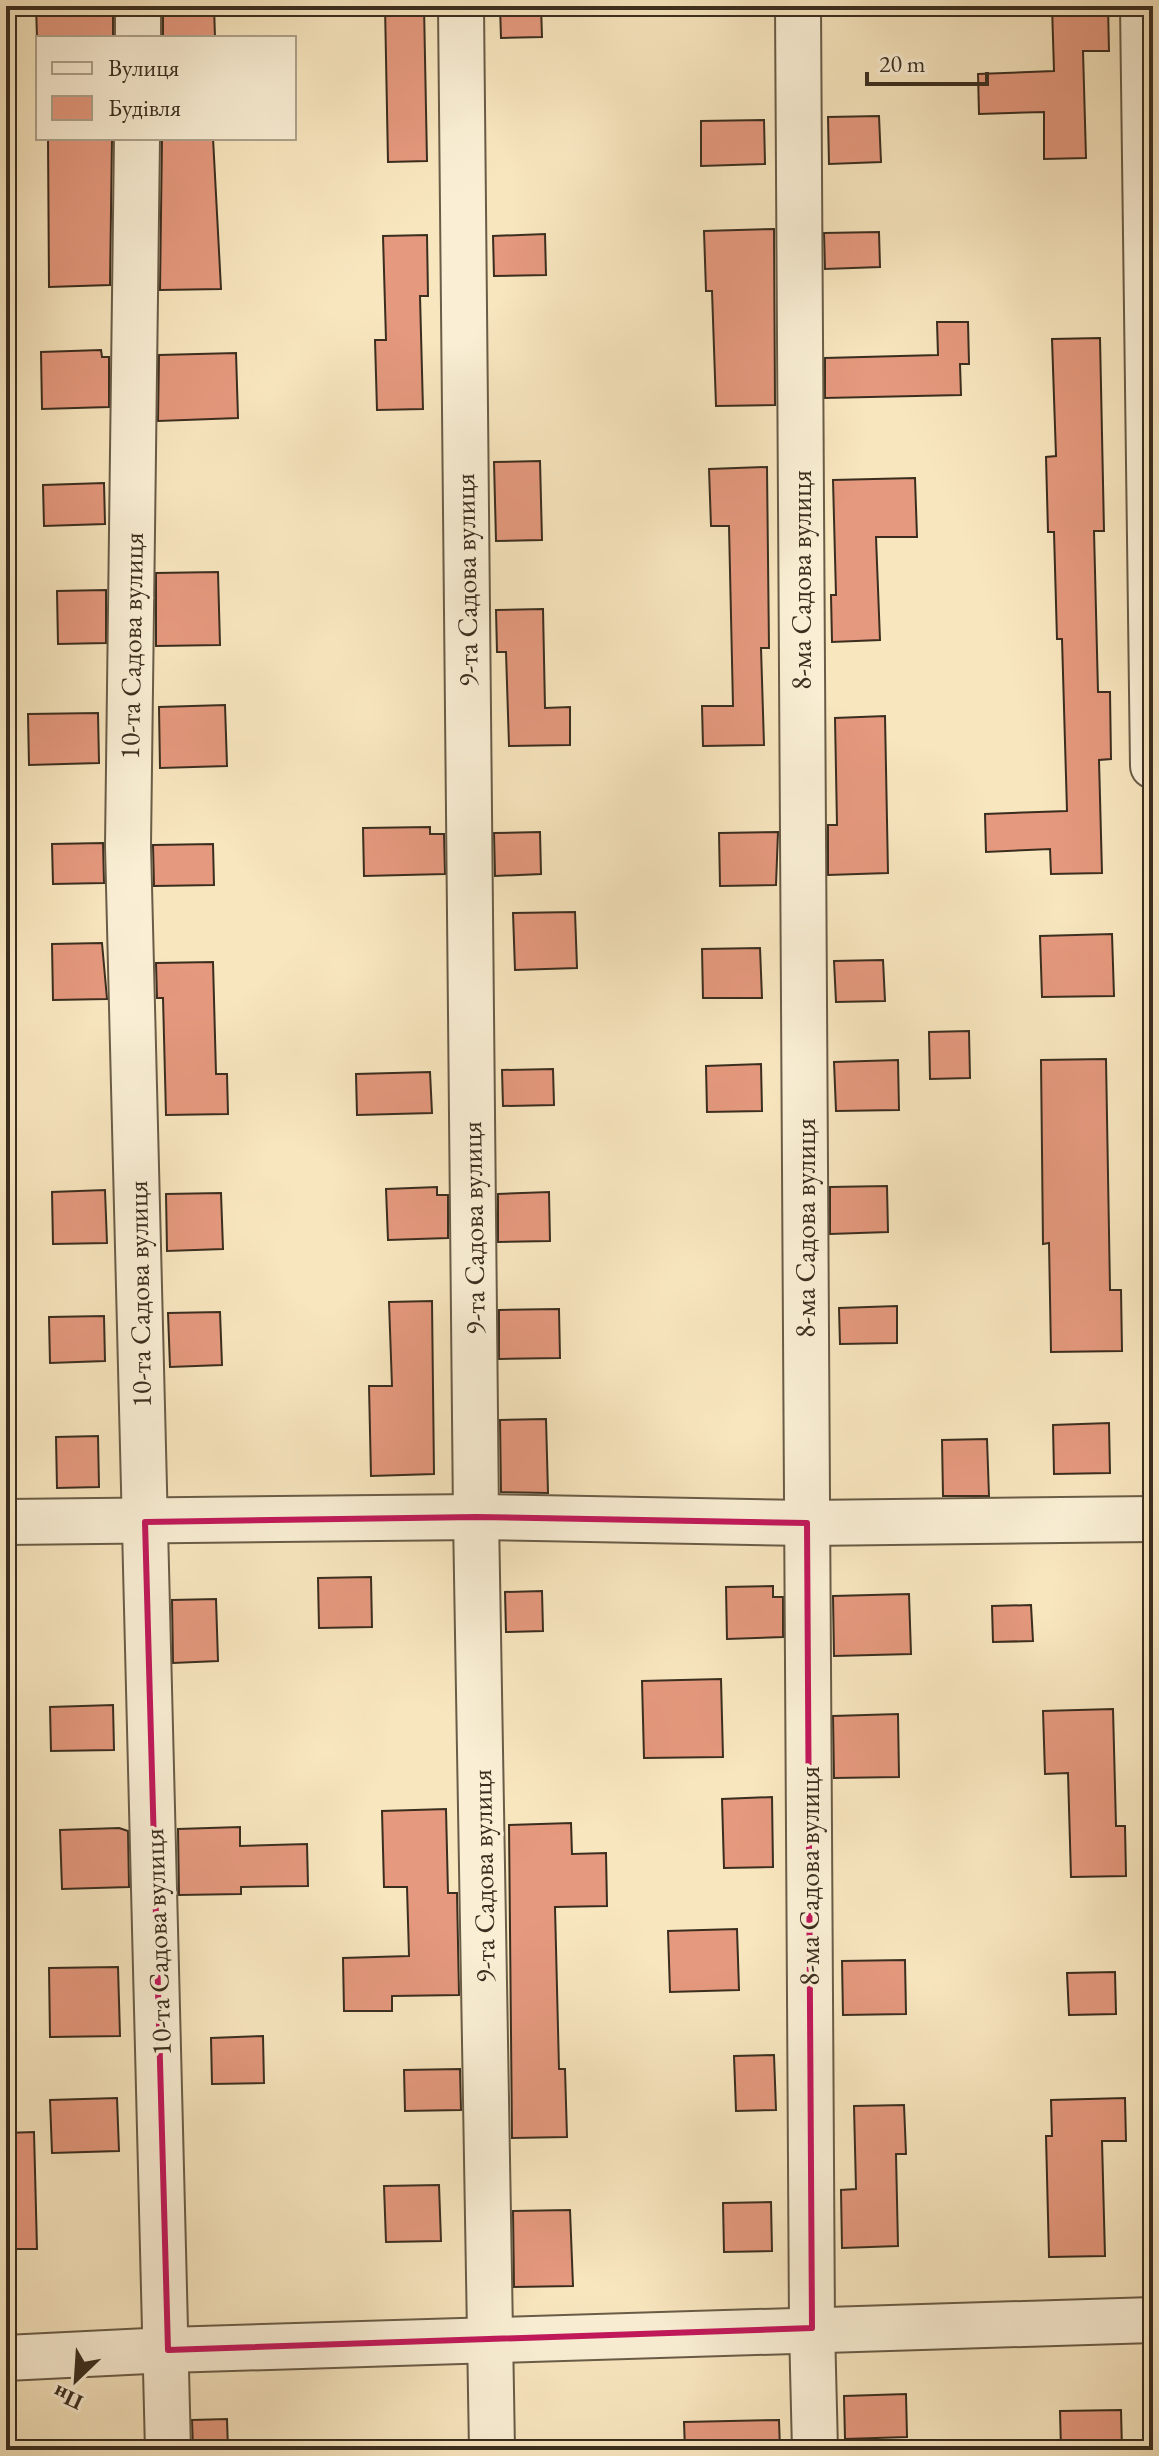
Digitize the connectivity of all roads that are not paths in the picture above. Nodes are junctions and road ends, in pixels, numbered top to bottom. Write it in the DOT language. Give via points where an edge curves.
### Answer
graph roads {
  1 [pos="138,6"];
  2 [pos="461,6"];
  3 [pos="798,6"];
  4 [pos="1143,6"];
  5 [pos="138,36"];
  6 [pos="137,140"];
  7 [pos="1153,766"];
  8 [pos="476,1517"];
  9 [pos="1153,1519"];
  10 [pos="6,1522"];
  11 [pos="145,1522"];
  12 [pos="807,1523"];
  13 [pos="1153,2320"];
  14 [pos="812,2328"];
  15 [pos="491,2339"];
  16 [pos="168,2350"];
  17 [pos="6,2358"];
  18 [pos="168,2450"];
  19 [pos="492,2450"];
  20 [pos="815,2450"];
  1 -- 5 [label="street"];
  2 -- 8 [label="street, 9-та Садова вулиця"];
  3 -- 12 [label="street, 8-ма Садова вулиця"];
  4 -- 7 [label="street"];
  6 -- 11 [label="street, 10-та Садова вулиця" via="128,846"];
  8 -- 11 [label="street"];
  8 -- 12 [label="street"];
  8 -- 15 [label="street, 9-та Садова вулиця"];
  9 -- 12 [label="street"];
  10 -- 11 [label="street"];
  11 -- 16 [label="street, 10-та Садова вулиця"];
  12 -- 14 [label="street, 8-ма Садова вулиця"];
  13 -- 14 [label="street"];
  14 -- 15 [label="street"];
  14 -- 20 [label="street, 8-ма Садова вулиця"];
  15 -- 16 [label="street"];
  15 -- 19 [label="street, 9-та Садова вулиця"];
  16 -- 17 [label="street"];
  16 -- 18 [label="street, 10-та Садова вулиця"];
}
